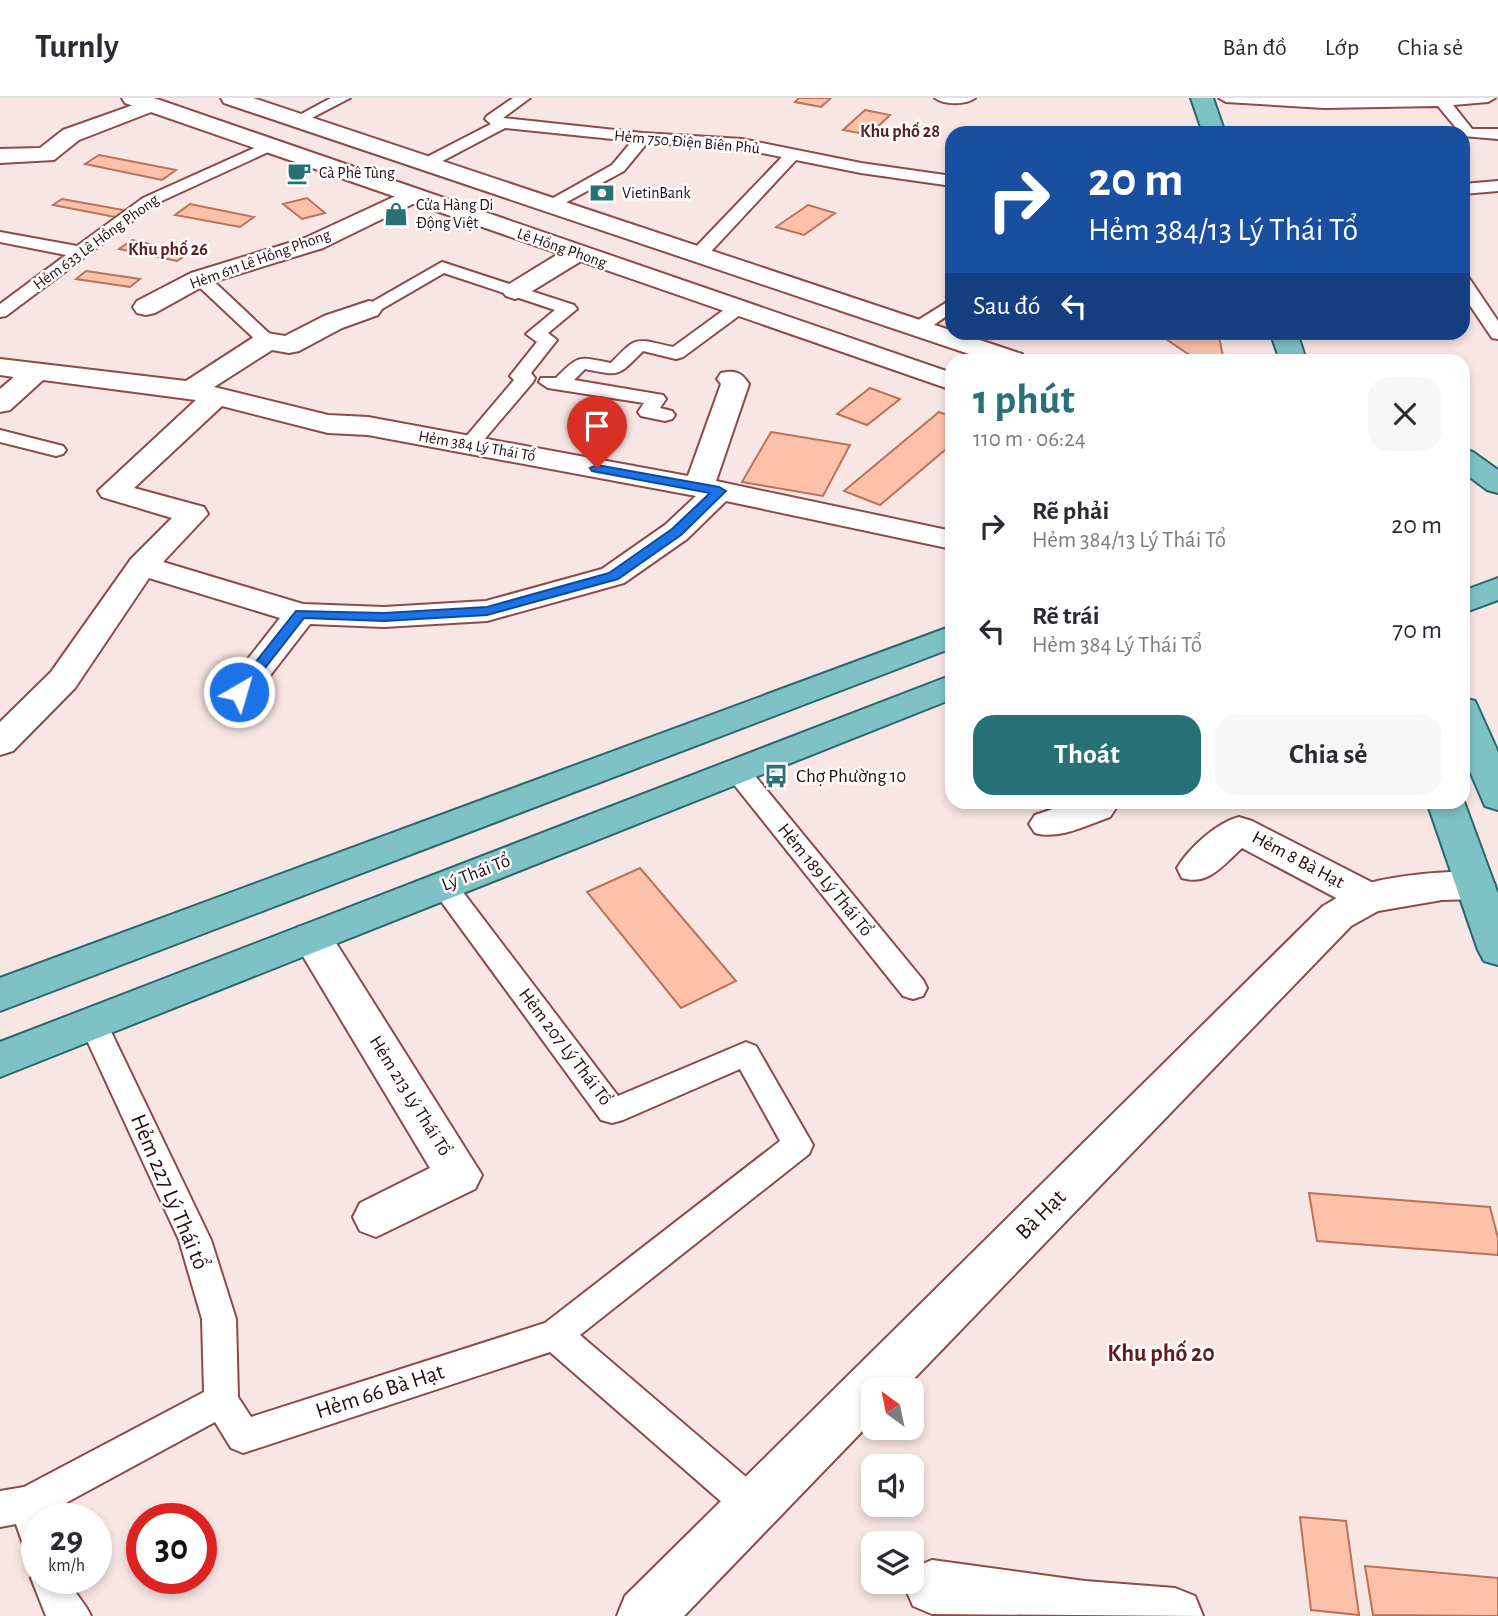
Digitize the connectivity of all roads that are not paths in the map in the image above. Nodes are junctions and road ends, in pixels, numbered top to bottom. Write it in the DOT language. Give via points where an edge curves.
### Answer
graph roads {
  1 [pos="232,98"];
  2 [pos="343,98"];
  3 [pos="523,98"];
  4 [pos="942,98"];
  5 [pos="968,98"];
  6 [pos="1202,98"];
  7 [pos="1226,98"];
  8 [pos="1488,98"];
  9 [pos="142,101"];
  10 [pos="1443,102"];
  11 [pos="298,120"];
  12 [pos="503,123"];
  13 [pos="1212,126"];
  14 [pos="1462,126"];
  15 [pos="1470,133"];
  16 [pos="1498,134"];
  17 [pos="643,138"];
  18 [pos="272,145"];
  19 [pos="793,154"];
  20 [pos="0,156"];
  21 [pos="427,163"];
  22 [pos="945,180"];
  23 [pos="1498,186"];
  24 [pos="1470,188"];
  25 [pos="413,195"];
  26 [pos="552,205"];
  27 [pos="0,237"];
  28 [pos="80,252"];
  29 [pos="577,253"];
  30 [pos="698,255"];
  31 [pos="200,278"];
  32 [pos="516,290"];
  33 [pos="1470,292"];
  34 [pos="146,307"];
  35 [pos="738,308"];
  36 [pos="369,309"];
  37 [pos="945,309"];
  38 [pos="0,312"];
  39 [pos="918,328"];
  40 [pos="1498,334"];
  41 [pos="945,337"];
  42 [pos="953,340"];
  43 [pos="267,341"];
  44 [pos="635,349"];
  45 [pos="994,354"];
  46 [pos="0,367"];
  47 [pos="37,371"];
  48 [pos="526,378"];
  49 [pos="731,379"];
  50 [pos="945,380"];
  51 [pos="560,384"];
  52 [pos="204,393"];
  53 [pos="0,404"];
  54 [pos="665,415"];
  55 [pos="0,436"];
  56 [pos="468,445"];
  57 [pos="56,450"];
  58 [pos="1498,454"];
  59 [pos="1470,458"];
  60 [pos="1470,464"];
  61 [pos="1498,484"];
  62 [pos="709,489"];
  63 [pos="945,539"];
  64 [pos="142,566"];
  65 [pos="1498,588"];
  66 [pos="1470,600"];
  67 [pos="301,614"];
  68 [pos="945,639"];
  69 [pos="945,689"];
  70 [pos="239,692"];
  71 [pos="1470,727"];
  72 [pos="0,743"];
  73 [pos="737,771"];
  74 [pos="1498,797"];
  75 [pos="1094,809"];
  76 [pos="1448,809"];
  77 [pos="1048,824"];
  78 [pos="1196,868"];
  79 [pos="1475,885"];
  80 [pos="444,886"];
  81 [pos="1369,898"];
  82 [pos="312,938"];
  83 [pos="1498,950"];
  84 [pos="913,988"];
  85 [pos="0,995"];
  86 [pos="93,1023"];
  87 [pos="0,1060"];
  88 [pos="798,1145"];
  89 [pos="376,1217"];
  90 [pos="555,1335"];
  91 [pos="221,1401"];
  92 [pos="44,1503"];
  93 [pos="752,1506"];
  94 [pos="932,1587"];
  95 [pos="55,1594"];
  96 [pos="1085,1613"];
  97 [pos="72,1616"];
  98 [pos="645,1616"];
  99 [pos="1175,1616"];
  1 -- 11 [label="street, Lê Hồng Phong"];
  2 -- 11 [label="lane"];
  3 -- 12 [label="lane" via="492,119"];
  4 -- 5 [label="lane"];
  6 -- 13 [label="main road"];
  7 -- 10 [label="lane"];
  8 -- 10 [label="lane"];
  9 -- 18 [label="street, Lê Hồng Phong"];
  9 -- 20 [label="street" via="71,135 46,155"];
  10 -- 14 [label="lane"];
  11 -- 21 [label="street, Lê Hồng Phong"];
  12 -- 17 [label="lane, Hẻm 750 Điện Biên Phủ"];
  12 -- 21 [label="lane"];
  15 -- 16 [label="lane"];
  17 -- 19 [label="lane, Hẻm 750 Điện Biên Phủ" via="742,144"];
  17 -- 26 [label="lane" via="618,168"];
  18 -- 25 [label="street, Lê Hồng Phong"];
  18 -- 28 [label="lane, Hẻm 633 Lê Hồng Phong" via="149,201"];
  19 -- 22 [label="lane, Hẻm 750 Điện Biên Phủ"];
  19 -- 30 [label="lane"];
  21 -- 26 [label="street, Lê Hồng Phong"];
  23 -- 24 [label="lane"];
  25 -- 29 [label="street, Lê Hồng Phong"];
  25 -- 31 [label="street, Hẻm 611 Lê Hồng Phong" via="314,243"];
  26 -- 30 [label="street, Lê Hồng Phong"];
  27 -- 28 [label="lane"];
  28 -- 38 [label="lane, Hẻm 633 Lê Hồng Phong"];
  29 -- 32 [label="street"];
  29 -- 35 [label="street, Lê Hồng Phong"];
  30 -- 39 [label="street, Lê Hồng Phong"];
  31 -- 34 [label="street, Hẻm 611 Lê Hồng Phong"];
  31 -- 43 [label="lane"];
  32 -- 36 [label="lane" via="442,267"];
  32 -- 48 [label="lane" via="568,309 535,334 548,340 519,376"];
  33 -- 40 [label="lane"];
  35 -- 44 [label="lane" via="676,353 644,344"];
  35 -- 50 [label="street, Lê Hồng Phong"];
  36 -- 43 [label="street" via="289,345"];
  37 -- 39 [label="lane"];
  39 -- 41 [label="street, Lê Hồng Phong"];
  42 -- 45 [label="street, Lê Hồng Phong"];
  43 -- 52 [label="street"];
  44 -- 51 [label="lane" via="615,369 581,363"];
  46 -- 47 [label="street, Hẻm 384 Lý Thái Tổ"];
  47 -- 52 [label="street, Hẻm 384 Lý Thái Tổ"];
  47 -- 53 [label="street"];
  48 -- 51 [label="lane"];
  48 -- 56 [label="lane"];
  49 -- 62 [label="street" via="736,384"];
  51 -- 54 [label="lane" via="656,399 648,412"];
  52 -- 56 [label="street, Hẻm 384 Lý Thái Tổ" via="327,424 368,426"];
  52 -- 64 [label="street" via="113,491 193,514"];
  55 -- 57 [label="lane"];
  56 -- 62 [label="street, Hẻm 384 Lý Thái Tổ"];
  58 -- 59 [label="main road"];
  60 -- 61 [label="main road"];
  62 -- 63 [label="street, Hẻm 384 Lý Thái Tổ"];
  62 -- 67 [label="street" via="677,532 613,576 487,611 384,617"];
  64 -- 67 [label="street"];
  64 -- 72 [label="street" via="63,680"];
  65 -- 66 [label="main road"];
  67 -- 70 [label="street"];
  68 -- 85 [label="main road"];
  69 -- 73 [label="main road, Lý Thái Tổ"];
  71 -- 74 [label="main road"];
  73 -- 80 [label="main road, Lý Thái Tổ"];
  73 -- 84 [label="lane, Hẻm 189 Lý Thái Tổ"];
  75 -- 77 [label="street"];
  76 -- 79 [label="main road"];
  78 -- 81 [label="street, Hẻm 8 Bà Hạt" via="1240,830"];
  79 -- 81 [label="street, Bà Hạt"];
  79 -- 83 [label="main road"];
  80 -- 82 [label="main road, Lý Thái Tổ"];
  80 -- 88 [label="lane, Hẻm 207 Lý Thái Tổ" via="612,1111 746,1054"];
  81 -- 93 [label="street, Bà Hạt" via="1337,916"];
  82 -- 86 [label="main road, Lý Thái Tổ"];
  82 -- 89 [label="street, Hẻm 213 Lý Thái Tổ" via="459,1175"];
  86 -- 87 [label="main road, Lý Thái Tổ"];
  86 -- 91 [label="lane, Hẻm 227 Lý Thái tổ" via="195,1240 219,1319"];
  88 -- 90 [label="lane, Hẻm 66 Bà Hạt"];
  90 -- 91 [label="lane, Hẻm 66 Bà Hạt" via="243,1436"];
  90 -- 93 [label="lane"];
  91 -- 92 [label="lane"];
  93 -- 98 [label="street, Bà Hạt"];
  94 -- 96 [label="street"];
  95 -- 97 [label="lane"];
  96 -- 99 [label="street"];
}
